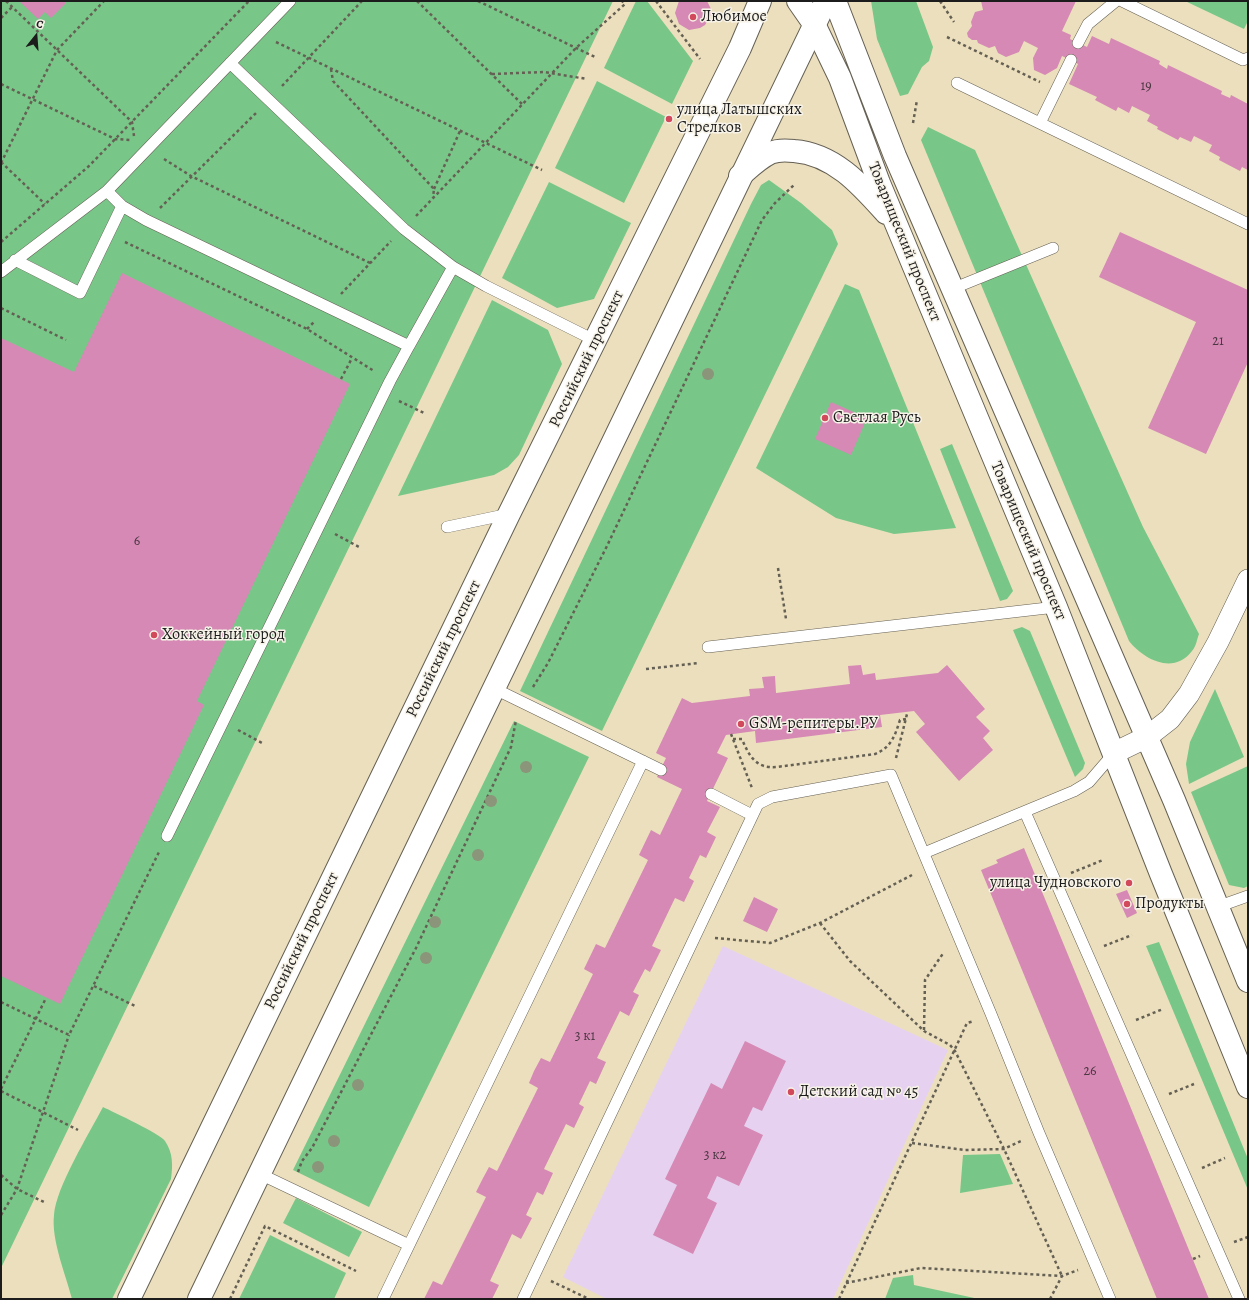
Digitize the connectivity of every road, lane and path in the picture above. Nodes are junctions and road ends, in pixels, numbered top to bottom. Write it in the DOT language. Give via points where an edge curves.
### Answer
graph roads {
  1 [pos="6,1"];
  2 [pos="104,1"];
  3 [pos="249,1"];
  4 [pos="290,1"];
  5 [pos="362,1"];
  6 [pos="417,1"];
  7 [pos="478,1"];
  8 [pos="622,1"];
  9 [pos="656,1"];
  10 [pos="760,1"];
  11 [pos="798,1"];
  12 [pos="826,1"];
  13 [pos="835,1"];
  14 [pos="940,1"];
  15 [pos="1116,1"];
  16 [pos="1122,1"];
  17 [pos="12,7"];
  18 [pos="1,18"];
  19 [pos="954,22"];
  20 [pos="814,24"];
  21 [pos="258,33"];
  22 [pos="947,37"];
  23 [pos="1078,43"];
  24 [pos="576,48"];
  25 [pos="57,50"];
  26 [pos="308,58"];
  27 [pos="597,58"];
  28 [pos="1248,58"];
  29 [pos="700,59"];
  30 [pos="1071,60"];
  31 [pos="230,63"];
  32 [pos="331,69"];
  33 [pos="553,73"];
  34 [pos="491,74"];
  35 [pos="586,79"];
  36 [pos="957,83"];
  37 [pos="1,84"];
  38 [pos="1056,90"];
  39 [pos="33,99"];
  40 [pos="269,100"];
  41 [pos="917,100"];
  42 [pos="523,105"];
  43 [pos="132,122"];
  44 [pos="913,123"];
  45 [pos="1040,123"];
  46 [pos="460,131"];
  47 [pos="115,139"];
  48 [pos="486,143"];
  49 [pos="147,148"];
  50 [pos="1,163"];
  51 [pos="542,170"];
  52 [pos="191,176"];
  53 [pos="740,176"];
  54 [pos="795,184"];
  55 [pos="434,189"];
  56 [pos="107,191"];
  57 [pos="433,198"];
  58 [pos="45,204"];
  59 [pos="122,206"];
  60 [pos="146,220"];
  61 [pos="1248,224"];
  62 [pos="898,227"];
  63 [pos="404,229"];
  64 [pos="108,234"];
  65 [pos="1,242"];
  66 [pos="1053,248"];
  67 [pos="15,260"];
  68 [pos="370,263"];
  69 [pos="453,267"];
  70 [pos="1,272"];
  71 [pos="952,289"];
  72 [pos="328,307"];
  73 [pos="1,308"];
  74 [pos="307,329"];
  75 [pos="66,340"];
  76 [pos="596,341"];
  77 [pos="409,346"];
  78 [pos="352,358"];
  79 [pos="340,379"];
  80 [pos="390,381"];
  81 [pos="405,404"];
  82 [pos="424,413"];
  83 [pos="509,514"];
  84 [pos="447,528"];
  85 [pos="340,537"];
  86 [pos="359,547"];
  87 [pos="778,568"];
  88 [pos="1248,580"];
  89 [pos="1056,607"];
  90 [pos="789,638"];
  91 [pos="708,647"];
  92 [pos="493,688"];
  93 [pos="524,703"];
  94 [pos="908,714"];
  95 [pos="906,719"];
  96 [pos="242,732"];
  97 [pos="731,734"];
  98 [pos="1146,738"];
  99 [pos="733,739"];
  100 [pos="264,744"];
  101 [pos="1114,753"];
  102 [pos="643,762"];
  103 [pos="661,770"];
  104 [pos="891,775"];
  105 [pos="711,794"];
  106 [pos="758,804"];
  107 [pos="1025,812"];
  108 [pos="752,815"];
  109 [pos="167,836"];
  110 [pos="924,853"];
  111 [pos="929,866"];
  112 [pos="1248,896"];
  113 [pos="1217,907"];
  114 [pos="820,923"];
  115 [pos="957,933"];
  116 [pos="695,937"];
  117 [pos="1248,981"];
  118 [pos="94,986"];
  119 [pos="46,998"];
  120 [pos="1,1002"];
  121 [pos="137,1007"];
  122 [pos="991,1014"];
  123 [pos="36,1019"];
  124 [pos="924,1031"];
  125 [pos="69,1035"];
  126 [pos="955,1051"];
  127 [pos="1248,1087"];
  128 [pos="1,1090"];
  129 [pos="43,1112"];
  130 [pos="78,1130"];
  131 [pos="1039,1133"];
  132 [pos="912,1143"];
  133 [pos="1004,1149"];
  134 [pos="258,1173"];
  135 [pos="1,1175"];
  136 [pos="290,1188"];
  137 [pos="17,1189"];
  138 [pos="46,1204"];
  139 [pos="1,1215"];
  140 [pos="409,1245"];
  141 [pos="356,1271"];
  142 [pos="536,1273"];
  143 [pos="1062,1276"];
  144 [pos="846,1283"];
  145 [pos="129,1299"];
  146 [pos="199,1299"];
  147 [pos="230,1299"];
  148 [pos="382,1299"];
  149 [pos="523,1299"];
  150 [pos="589,1299"];
  151 [pos="839,1299"];
  152 [pos="1050,1299"];
  153 [pos="1110,1299"];
  154 [pos="1239,1299"];
  1 -- 17 [label="path"];
  2 -- 25 [label="path"];
  3 -- 43 [label="path"];
  4 -- 21 [label="lane"];
  5 -- 26 [label="path"];
  6 -- 34 [label="path"];
  7 -- 24 [label="path"];
  8 -- 24 [label="path" via="625,4"];
  9 -- 29 [label="path"];
  10 -- 76 [label="main road, Российский проспект" via="740,48"];
  11 -- 20 [label="main road, Товарищеский проспект"];
  12 -- 20 [label="main road"];
  13 -- 71 [label="main road, Товарищеский проспект" via="895,156"];
  14 -- 19 [label="path"];
  15 -- 23 [label="lane" via="1088,24"];
  16 -- 28 [label="lane" via="1243,60"];
  17 -- 18 [label="path"];
  17 -- 25 [label="path"];
  20 -- 53 [label="main road"];
  20 -- 62 [label="main road, Товарищеский проспект" via="840,78"];
  21 -- 26 [label="path"];
  21 -- 31 [label="lane"];
  22 -- 38 [label="path"];
  24 -- 27 [label="path"];
  24 -- 33 [label="path"];
  25 -- 39 [label="path"];
  25 -- 43 [label="path"];
  26 -- 32 [label="path"];
  26 -- 40 [label="path"];
  30 -- 38 [label="lane"];
  31 -- 40 [label="lane"];
  31 -- 49 [label="lane"];
  32 -- 46 [label="path"];
  32 -- 55 [label="path" via="333,82"];
  33 -- 34 [label="path"];
  33 -- 35 [label="path"];
  33 -- 42 [label="path"];
  34 -- 42 [label="path"];
  36 -- 45 [label="lane"];
  37 -- 39 [label="path"];
  38 -- 45 [label="lane"];
  39 -- 47 [label="path"];
  39 -- 50 [label="path"];
  40 -- 52 [label="path"];
  40 -- 63 [label="lane"];
  41 -- 44 [label="path"];
  42 -- 48 [label="path"];
  43 -- 47 [label="path"];
  43 -- 47 [label="path" via="135,140"];
  45 -- 61 [label="lane"];
  46 -- 48 [label="path"];
  46 -- 55 [label="path"];
  47 -- 58 [label="path" via="89,166"];
  48 -- 51 [label="path"];
  48 -- 57 [label="path"];
  49 -- 52 [label="path"];
  49 -- 56 [label="lane"];
  50 -- 58 [label="path"];
  52 -- 60 [label="path"];
  52 -- 68 [label="path"];
  53 -- 62 [label="main road" via="771,152 801,151 840,167"];
  53 -- 92 [label="main road"];
  54 -- 93 [label="path" via="762,220 607,546 548,663"];
  55 -- 57 [label="path"];
  56 -- 59 [label="lane"];
  56 -- 67 [label="lane"];
  57 -- 63 [label="path"];
  58 -- 65 [label="path"];
  59 -- 60 [label="lane"];
  59 -- 64 [label="lane"];
  60 -- 72 [label="lane"];
  62 -- 89 [label="main road, Товарищеский проспект"];
  63 -- 68 [label="path"];
  63 -- 69 [label="lane"];
  64 -- 67 [label="lane" via="80,293"];
  64 -- 74 [label="path"];
  66 -- 71 [label="lane"];
  67 -- 70 [label="lane"];
  68 -- 72 [label="path"];
  69 -- 76 [label="lane"];
  69 -- 77 [label="lane"];
  71 -- 98 [label="main road, Товарищеский проспект"];
  72 -- 74 [label="path"];
  72 -- 77 [label="lane"];
  73 -- 75 [label="path"];
  74 -- 78 [label="path"];
  76 -- 83 [label="main road, Российский проспект"];
  77 -- 80 [label="lane"];
  78 -- 79 [label="path"];
  78 -- 80 [label="path"];
  80 -- 109 [label="lane"];
  81 -- 82 [label="path"];
  83 -- 84 [label="lane"];
  83 -- 145 [label="main road, Российский проспект"];
  85 -- 86 [label="path"];
  87 -- 90 [label="path"];
  88 -- 98 [label="street" via="1189,694 1170,719"];
  89 -- 90 [label="lane"];
  89 -- 101 [label="main road, Товарищеский проспект"];
  90 -- 91 [label="lane"];
  92 -- 93 [label="lane"];
  92 -- 134 [label="main road"];
  93 -- 102 [label="lane"];
  93 -- 136 [label="path" via="514,727 511,746 416,948"];
  94 -- 95 [label="path"];
  95 -- 99 [label="path" via="900,720 894,740 875,754 769,768 754,761 742,739"];
  95 -- 104 [label="path"];
  96 -- 100 [label="path"];
  97 -- 99 [label="path"];
  98 -- 101 [label="street"];
  98 -- 113 [label="main road, Товарищеский проспект"];
  99 -- 106 [label="path"];
  101 -- 107 [label="lane" via="1089,782"];
  101 -- 127 [label="main road, Товарищеский проспект"];
  102 -- 103 [label="lane"];
  102 -- 140 [label="lane"];
  104 -- 106 [label="lane" via="772,797"];
  104 -- 110 [label="lane"];
  105 -- 108 [label="lane"];
  106 -- 108 [label="lane"];
  107 -- 110 [label="lane"];
  107 -- 154 [label="lane"];
  108 -- 116 [label="lane"];
  109 -- 118 [label="path"];
  110 -- 111 [label="lane"];
  111 -- 114 [label="path"];
  111 -- 115 [label="lane"];
  112 -- 113 [label="lane"];
  113 -- 117 [label="main road, Товарищеский проспект"];
  114 -- 116 [label="path" via="770,943"];
  114 -- 124 [label="path" via="850,961"];
  115 -- 122 [label="lane"];
  115 -- 124 [label="path" via="925,980"];
  116 -- 142 [label="lane"];
  118 -- 121 [label="path"];
  118 -- 125 [label="path"];
  119 -- 123 [label="path"];
  120 -- 123 [label="path"];
  122 -- 126 [label="path" via="967,1023"];
  122 -- 131 [label="lane"];
  123 -- 125 [label="path"];
  123 -- 128 [label="path"];
  124 -- 126 [label="path" via="950,1045"];
  125 -- 129 [label="path"];
  126 -- 132 [label="path"];
  126 -- 133 [label="path"];
  128 -- 129 [label="path"];
  129 -- 130 [label="path"];
  129 -- 137 [label="path"];
  131 -- 133 [label="path"];
  131 -- 153 [label="lane"];
  132 -- 133 [label="path" via="965,1150"];
  132 -- 144 [label="path"];
  133 -- 143 [label="path"];
  134 -- 136 [label="lane"];
  134 -- 146 [label="main road"];
  135 -- 137 [label="path"];
  136 -- 140 [label="lane"];
  137 -- 138 [label="path"];
  137 -- 139 [label="path"];
  140 -- 148 [label="lane"];
  141 -- 147 [label="path" via="265,1226"];
  142 -- 149 [label="lane"];
  142 -- 150 [label="path"];
  143 -- 144 [label="path" via="921,1268"];
  143 -- 152 [label="path"];
  144 -- 151 [label="path"];
}
